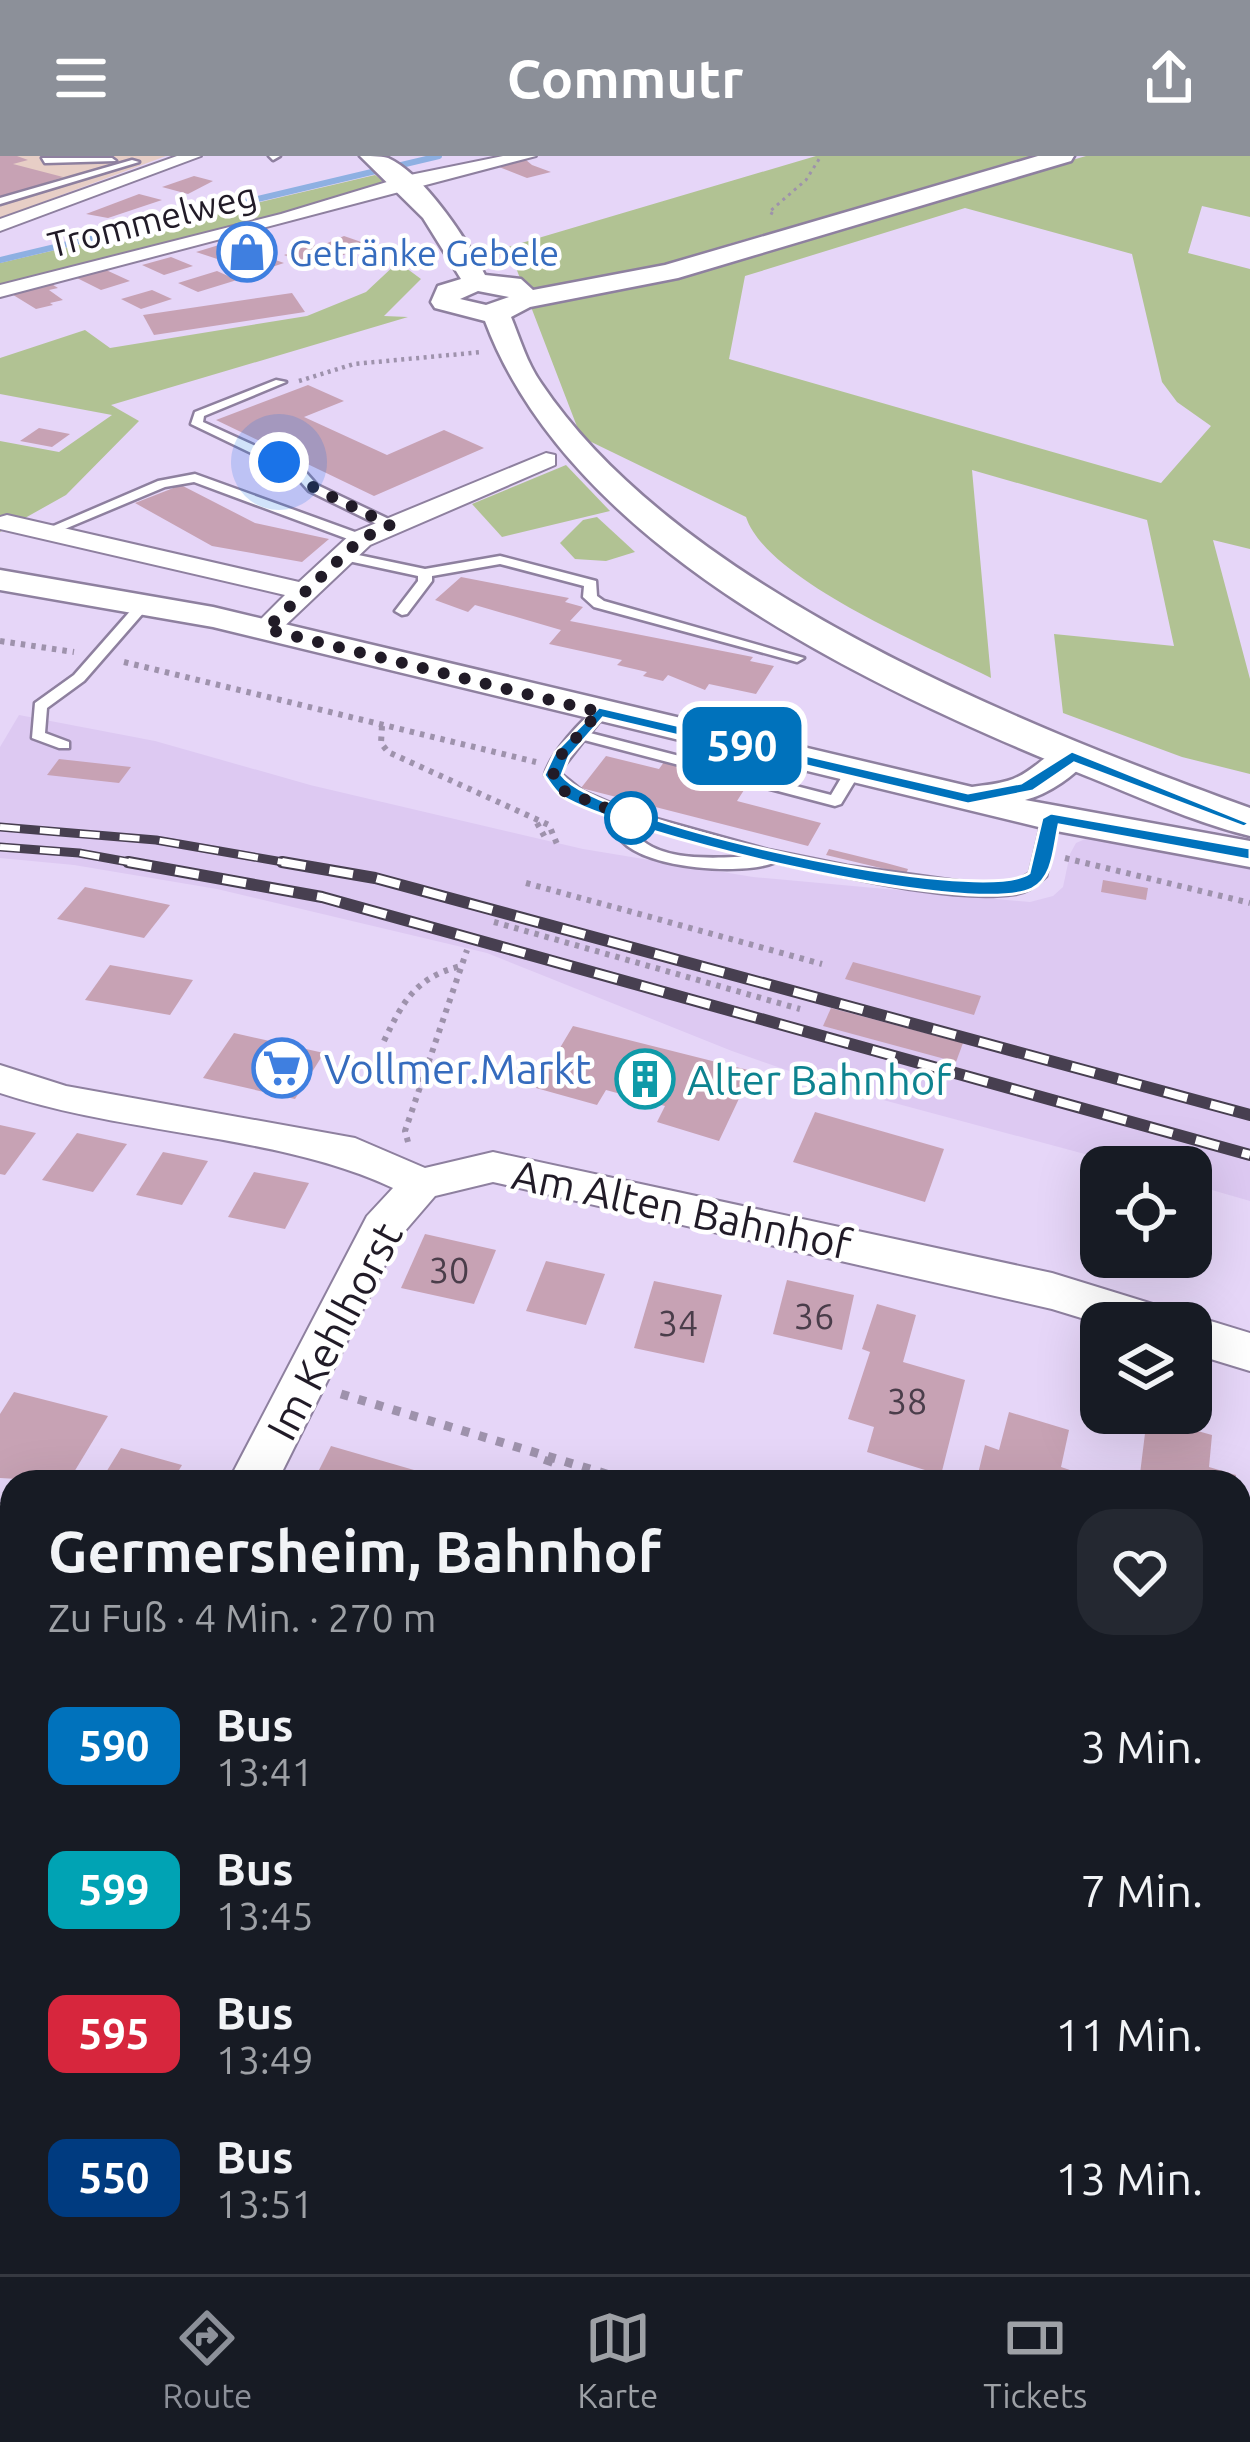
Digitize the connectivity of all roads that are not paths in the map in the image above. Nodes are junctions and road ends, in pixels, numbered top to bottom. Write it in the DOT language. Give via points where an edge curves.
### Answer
graph roads {
  1 [pos="193,156"];
  2 [pos="528,156"];
  3 [pos="1063,156"];
  4 [pos="45,160"];
  5 [pos="135,162"];
  6 [pos="166,168"];
  7 [pos="391,173"];
  8 [pos="0,201"];
  9 [pos="0,225"];
  10 [pos="0,291"];
  11 [pos="510,299"];
  12 [pos="280,382"];
  13 [pos="546,460"];
  14 [pos="7,523"];
  15 [pos="390,525"];
  16 [pos="44,533"];
  17 [pos="352,548"];
  18 [pos="425,573"];
  19 [pos="0,580"];
  20 [pos="305,592"];
  21 [pos="145,603"];
  22 [pos="402,611"];
  23 [pos="266,629"];
  24 [pos="797,658"];
  25 [pos="583,729"];
  26 [pos="64,745"];
  27 [pos="1072,756"];
  28 [pos="1114,772"];
  29 [pos="968,799"];
  30 [pos="1250,823"];
  31 [pos="1041,827"];
  32 [pos="1250,854"];
  33 [pos="0,1079"];
  34 [pos="422,1184"];
  35 [pos="1088,1302"];
  36 [pos="1212,1340"];
  37 [pos="1250,1352"];
  38 [pos="259,1470"];
  1 -- 6 [label="street"];
  2 -- 7 [label="street, Trommelweg"];
  3 -- 11 [label="main road" via="670,272"];
  4 -- 5 [label="lane"];
  5 -- 6 [label="lane"];
  5 -- 8 [label="lane"];
  6 -- 9 [label="street"];
  7 -- 10 [label="street, Trommelweg" via="287,218"];
  7 -- 11 [label="main road" via="457,245 476,283 454,288 445,302 458,310"];
  11 -- 27 [label="main road" via="528,386 594,469 662,527 812,627"];
  12 -- 15 [label="lane" via="199,414 197,424"];
  13 -- 15 [label="street"];
  14 -- 16 [label="street"];
  15 -- 17 [label="street"];
  16 -- 17 [label="lane" via="177,478 195,478"];
  16 -- 20 [label="street"];
  17 -- 18 [label="lane"];
  17 -- 20 [label="street"];
  18 -- 22 [label="lane"];
  18 -- 24 [label="lane" via="500,560 591,584 599,604"];
  19 -- 21 [label="street"];
  20 -- 23 [label="street"];
  21 -- 23 [label="street"];
  21 -- 26 [label="lane" via="100,656 40,706 37,736"];
  23 -- 25 [label="street"];
  25 -- 29 [label="street" via="853,771"];
  25 -- 31 [label="lane" via="555,766 556,784 618,814 631,841 653,851 728,866 781,859 997,890 1038,876"];
  27 -- 28 [label="main road"];
  27 -- 29 [label="street" via="1027,788"];
  28 -- 30 [label="main road"];
  28 -- 31 [label="street"];
  29 -- 31 [label="street"];
  31 -- 32 [label="street"];
  33 -- 34 [label="street" via="64,1100 355,1153"];
  34 -- 35 [label="street, Am Alten Bahnhof" via="493,1167"];
  34 -- 38 [label="street, Im Kehlhorst" via="382,1228"];
  36 -- 37 [label="street"];
}
